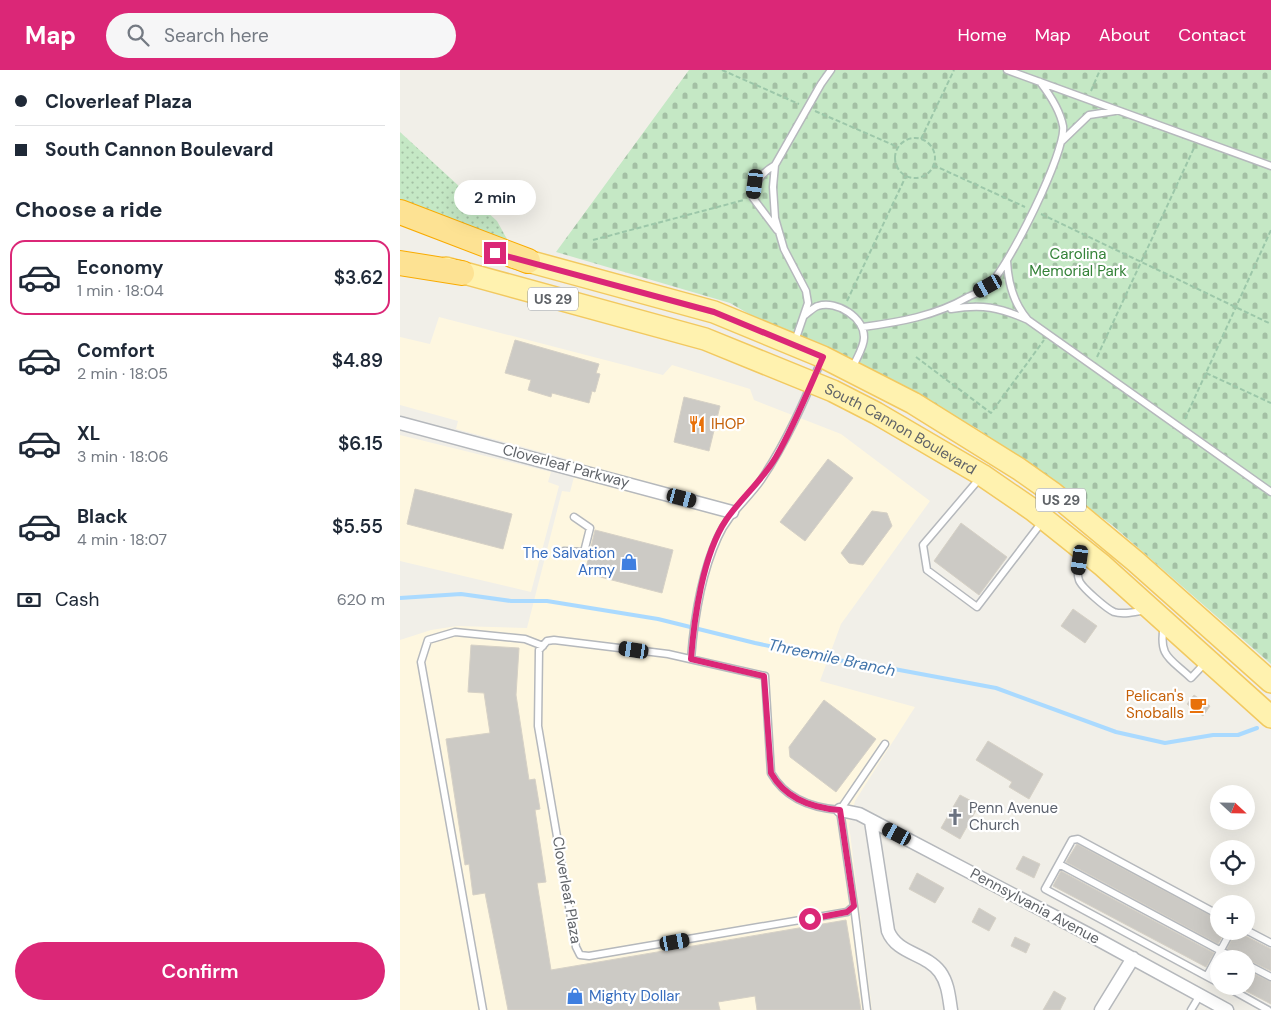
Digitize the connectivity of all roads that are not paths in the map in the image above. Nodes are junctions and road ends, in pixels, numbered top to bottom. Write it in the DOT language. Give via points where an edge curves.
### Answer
graph roads {
  1 [pos="831,70"];
  2 [pos="1007,70"];
  3 [pos="1040,82"];
  4 [pos="1117,110"];
  5 [pos="1062,141"];
  6 [pos="775,166"];
  7 [pos="1271,166"];
  8 [pos="400,212"];
  9 [pos="400,223"];
  10 [pos="780,233"];
  11 [pos="400,257"];
  12 [pos="1007,261"];
  13 [pos="528,262"];
  14 [pos="400,263"];
  15 [pos="462,273"];
  16 [pos="946,310"];
  17 [pos="805,315"];
  18 [pos="1028,320"];
  19 [pos="863,327"];
  20 [pos="793,345"];
  21 [pos="823,357"];
  22 [pos="851,371"];
  23 [pos="812,382"];
  24 [pos="400,423"];
  25 [pos="982,475"];
  26 [pos="1271,492"];
  27 [pos="732,512"];
  28 [pos="574,517"];
  29 [pos="1044,519"];
  30 [pos="1081,549"];
  31 [pos="564,551"];
  32 [pos="1158,615"];
  33 [pos="543,646"];
  34 [pos="691,659"];
  35 [pos="1271,682"];
  36 [pos="1271,717"];
  37 [pos="885,744"];
  38 [pos="840,810"];
  39 [pos="871,821"];
  40 [pos="1059,864"];
  41 [pos="854,906"];
  42 [pos="1210,910"];
  43 [pos="1255,935"];
  44 [pos="1227,940"];
  45 [pos="1271,943"];
  46 [pos="1221,950"];
  47 [pos="1133,958"];
  48 [pos="1255,969"];
  49 [pos="1210,970"];
  50 [pos="1207,976"];
  51 [pos="1271,977"];
  52 [pos="1210,978"];
  53 [pos="1200,995"];
  54 [pos="1241,995"];
  55 [pos="483,1010"];
  56 [pos="867,1010"];
  57 [pos="951,1010"];
  58 [pos="1101,1010"];
  59 [pos="1191,1010"];
  60 [pos="1227,1010"];
  61 [pos="1268,1010"];
  1 -- 6 [label="lane"];
  2 -- 3 [label="lane"];
  3 -- 4 [label="lane"];
  3 -- 5 [label="lane" via="1059,115 1063,126"];
  4 -- 5 [label="lane" via="1089,116"];
  4 -- 7 [label="lane"];
  5 -- 12 [label="lane" via="1034,210"];
  6 -- 10 [label="lane" via="775,218"];
  6 -- 10 [label="lane" via="763,172 755,184 754,198"];
  8 -- 13 [label="highway"];
  9 -- 13 [label="main road, South Cannon Boulevard / US 29"];
  10 -- 17 [label="lane" via="784,249 806,291"];
  11 -- 15 [label="main road, South Cannon Boulevard / US 29"];
  12 -- 16 [label="lane" via="988,286"];
  12 -- 18 [label="lane" via="1019,309"];
  13 -- 20 [label="main road, South Cannon Boulevard / US 29" via="698,307"];
  14 -- 15 [label="highway"];
  15 -- 23 [label="main road, South Cannon Boulevard / US 29" via="705,339"];
  16 -- 18 [label="lane" via="977,305 994,307"];
  16 -- 19 [label="lane" via="905,321"];
  17 -- 19 [label="lane" via="818,306 832,305 854,316"];
  17 -- 20 [label="lane"];
  18 -- 26 [label="lane"];
  19 -- 22 [label="lane" via="864,340"];
  20 -- 21 [label="main road, South Cannon Boulevard / US 29"];
  21 -- 22 [label="main road, South Cannon Boulevard / US 29"];
  21 -- 23 [label="lane"];
  22 -- 35 [label="main road, South Cannon Boulevard / US 29" via="913,403 1053,493"];
  23 -- 25 [label="main road, South Cannon Boulevard / US 29" via="876,413"];
  23 -- 27 [label="lane" via="776,457 760,482"];
  24 -- 27 [label="street, Cloverleaf Parkway"];
  25 -- 29 [label="main road, South Cannon Boulevard / US 29"];
  25 -- 29 [label="lane" via="923,545 927,570 976,607"];
  27 -- 34 [label="lane" via="717,537 710,558"];
  28 -- 31 [label="lane" via="590,528 584,552"];
  29 -- 30 [label="main road, South Cannon Boulevard / US 29"];
  30 -- 32 [label="main road, South Cannon Boulevard / US 29"];
  30 -- 32 [label="lane" via="1078,571 1083,587 1114,612"];
  32 -- 36 [label="main road, South Cannon Boulevard / US 29"];
  33 -- 34 [label="lane" via="554,640"];
  33 -- 41 [label="lane, Cloverleaf Plaza" via="540,650 538,726 580,955 840,914"];
  33 -- 55 [label="lane" via="525,639 455,632 428,640 421,662"];
  34 -- 38 [label="lane" via="764,676 771,773 776,782 812,806"];
  37 -- 38 [label="lane"];
  38 -- 39 [label="street, Pennsylvania Avenue" via="859,814"];
  38 -- 41 [label="lane"];
  39 -- 47 [label="street, Pennsylvania Avenue"];
  39 -- 57 [label="street" via="892,940 939,971"];
  40 -- 42 [label="lane" via="1072,840 1078,839"];
  40 -- 46 [label="lane"];
  40 -- 50 [label="lane" via="1045,889"];
  41 -- 56 [label="lane"];
  43 -- 45 [label="lane"];
  44 -- 46 [label="lane"];
  47 -- 53 [label="street, Pennsylvania Avenue"];
  47 -- 58 [label="street"];
  48 -- 51 [label="lane"];
  49 -- 50 [label="lane"];
  50 -- 52 [label="lane"];
  53 -- 59 [label="lane"];
  53 -- 60 [label="street, Pennsylvania Avenue"];
  54 -- 61 [label="lane"];
}
